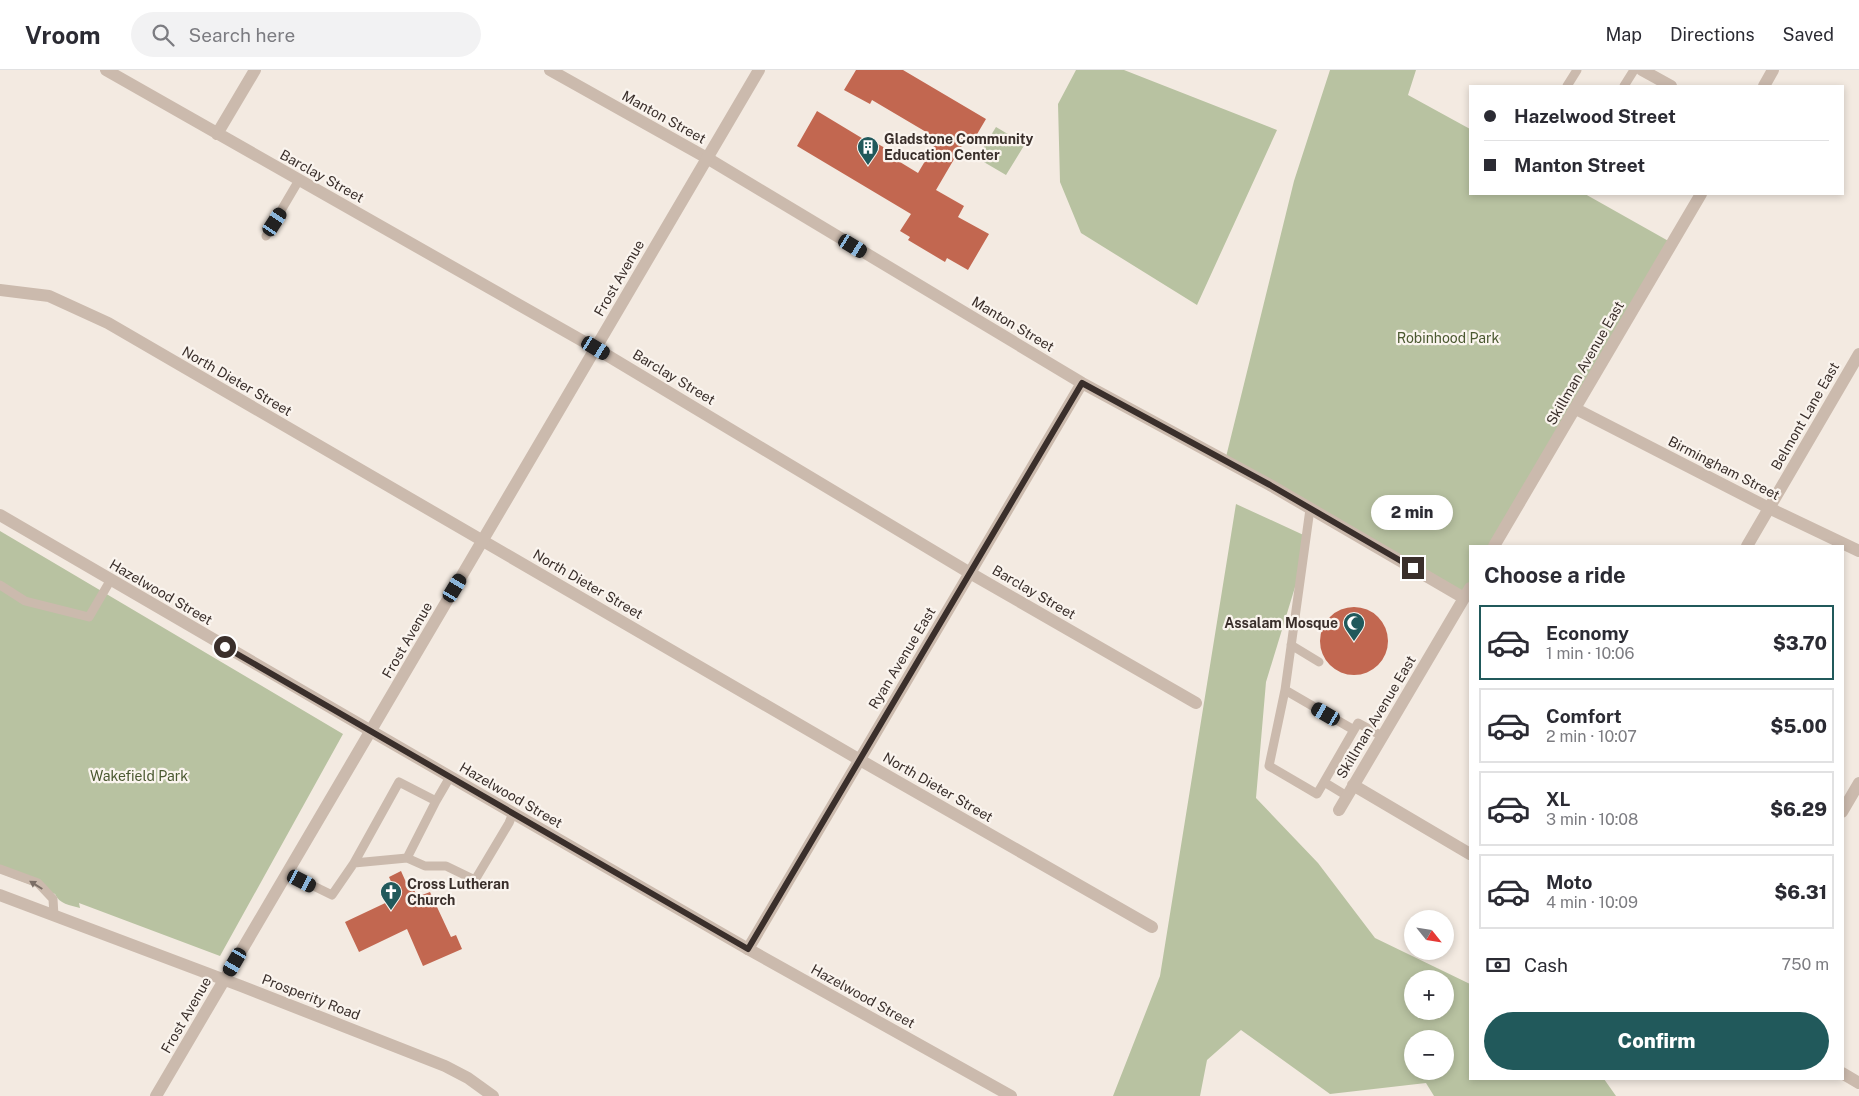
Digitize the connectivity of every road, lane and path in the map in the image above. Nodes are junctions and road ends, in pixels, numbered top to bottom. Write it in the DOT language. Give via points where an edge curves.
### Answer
graph roads {
  1 [pos="106,70"];
  2 [pos="255,70"];
  3 [pos="550,70"];
  4 [pos="759,70"];
  5 [pos="1577,70"];
  6 [pos="1634,70"];
  7 [pos="1642,70"];
  8 [pos="1773,70"];
  9 [pos="1568,85"];
  10 [pos="1625,85"];
  11 [pos="1669,85"];
  12 [pos="1765,85"];
  13 [pos="217,134"];
  14 [pos="707,158"];
  15 [pos="299,180"];
  16 [pos="1699,195"];
  17 [pos="266,236"];
  18 [pos="0,290"];
  19 [pos="596,348"];
  20 [pos="1859,354"];
  21 [pos="1082,383"];
  22 [pos="1576,409"];
  23 [pos="1769,508"];
  24 [pos="1310,509"];
  25 [pos="0,515"];
  26 [pos="483,540"];
  27 [pos="1495,545"];
  28 [pos="1748,545"];
  29 [pos="1859,551"];
  30 [pos="970,572"];
  31 [pos="110,581"];
  32 [pos="0,586"];
  33 [pos="1467,593"];
  34 [pos="1291,645"];
  35 [pos="1319,662"];
  36 [pos="1285,690"];
  37 [pos="1196,702"];
  38 [pos="1354,730"];
  39 [pos="371,731"];
  40 [pos="1382,736"];
  41 [pos="860,760"];
  42 [pos="450,777"];
  43 [pos="1324,782"];
  44 [pos="1859,783"];
  45 [pos="1350,790"];
  46 [pos="436,801"];
  47 [pos="1844,809"];
  48 [pos="1339,810"];
  49 [pos="513,813"];
  50 [pos="1469,853"];
  51 [pos="407,858"];
  52 [pos="354,863"];
  53 [pos="0,869"];
  54 [pos="287,873"];
  55 [pos="0,895"];
  56 [pos="54,916"];
  57 [pos="1152,927"];
  58 [pos="748,949"];
  59 [pos="225,980"];
  60 [pos="1844,1074"];
  61 [pos="1859,1083"];
  62 [pos="156,1096"];
  63 [pos="493,1096"];
  64 [pos="1010,1096"];
  1 -- 13 [label="street, Barclay Street"];
  2 -- 13 [label="street"];
  3 -- 14 [label="street, Manton Street"];
  4 -- 14 [label="street, Frost Avenue"];
  5 -- 9 [label="lane"];
  6 -- 10 [label="lane"];
  7 -- 11 [label="street"];
  8 -- 12 [label="street"];
  13 -- 15 [label="street, Barclay Street"];
  14 -- 19 [label="street, Frost Avenue"];
  14 -- 21 [label="street, Manton Street"];
  15 -- 17 [label="lane"];
  15 -- 19 [label="street, Barclay Street"];
  16 -- 22 [label="street, Skillman Avenue East"];
  18 -- 26 [label="street, North Dieter Street" via="50,296 108,323"];
  19 -- 26 [label="street, Frost Avenue"];
  19 -- 30 [label="street, Barclay Street"];
  20 -- 23 [label="street, Belmont Lane East"];
  21 -- 24 [label="street, Manton Street"];
  21 -- 30 [label="street, Ryan Avenue East"];
  22 -- 23 [label="street, Birmingham Street"];
  22 -- 27 [label="street, Skillman Avenue East"];
  23 -- 28 [label="street, Belmont Lane East"];
  23 -- 29 [label="street, Birmingham Street"];
  24 -- 33 [label="street, Manton Street"];
  24 -- 34 [label="lane"];
  25 -- 31 [label="street, Hazelwood Street"];
  26 -- 39 [label="street, Frost Avenue"];
  26 -- 41 [label="street, North Dieter Street"];
  30 -- 37 [label="street, Barclay Street"];
  30 -- 41 [label="street, Ryan Avenue East"];
  31 -- 32 [label="lane" via="89,618 25,601"];
  31 -- 39 [label="street, Hazelwood Street"];
  33 -- 40 [label="street, Skillman Avenue East"];
  34 -- 35 [label="lane"];
  34 -- 36 [label="lane"];
  36 -- 38 [label="lane"];
  36 -- 43 [label="lane" via="1269,766 1317,794"];
  38 -- 40 [label="lane" via="1358,723"];
  38 -- 43 [label="lane"];
  39 -- 42 [label="street, Hazelwood Street"];
  39 -- 54 [label="street, Frost Avenue"];
  40 -- 45 [label="street, Skillman Avenue East"];
  41 -- 57 [label="street, North Dieter Street"];
  41 -- 58 [label="street, Ryan Avenue East"];
  42 -- 46 [label="lane"];
  42 -- 49 [label="street, Hazelwood Street"];
  43 -- 45 [label="lane"];
  44 -- 47 [label="street"];
  45 -- 48 [label="street, Skillman Avenue East"];
  45 -- 50 [label="street"];
  46 -- 51 [label="lane"];
  46 -- 52 [label="lane" via="399,782"];
  49 -- 51 [label="lane" via="475,880 446,866 425,866"];
  49 -- 58 [label="street, Hazelwood Street"];
  51 -- 52 [label="lane"];
  52 -- 54 [label="lane" via="332,896"];
  56 -- 53 [label="lane, one-way" via="53,899 38,884"];
  54 -- 59 [label="street, Frost Avenue"];
  55 -- 56 [label="street, Prosperity Road"];
  56 -- 59 [label="street, Prosperity Road"];
  58 -- 64 [label="street, Hazelwood Street"];
  59 -- 62 [label="street, Frost Avenue"];
  59 -- 63 [label="street, Prosperity Road" via="445,1066"];
  60 -- 61 [label="street"];
}
